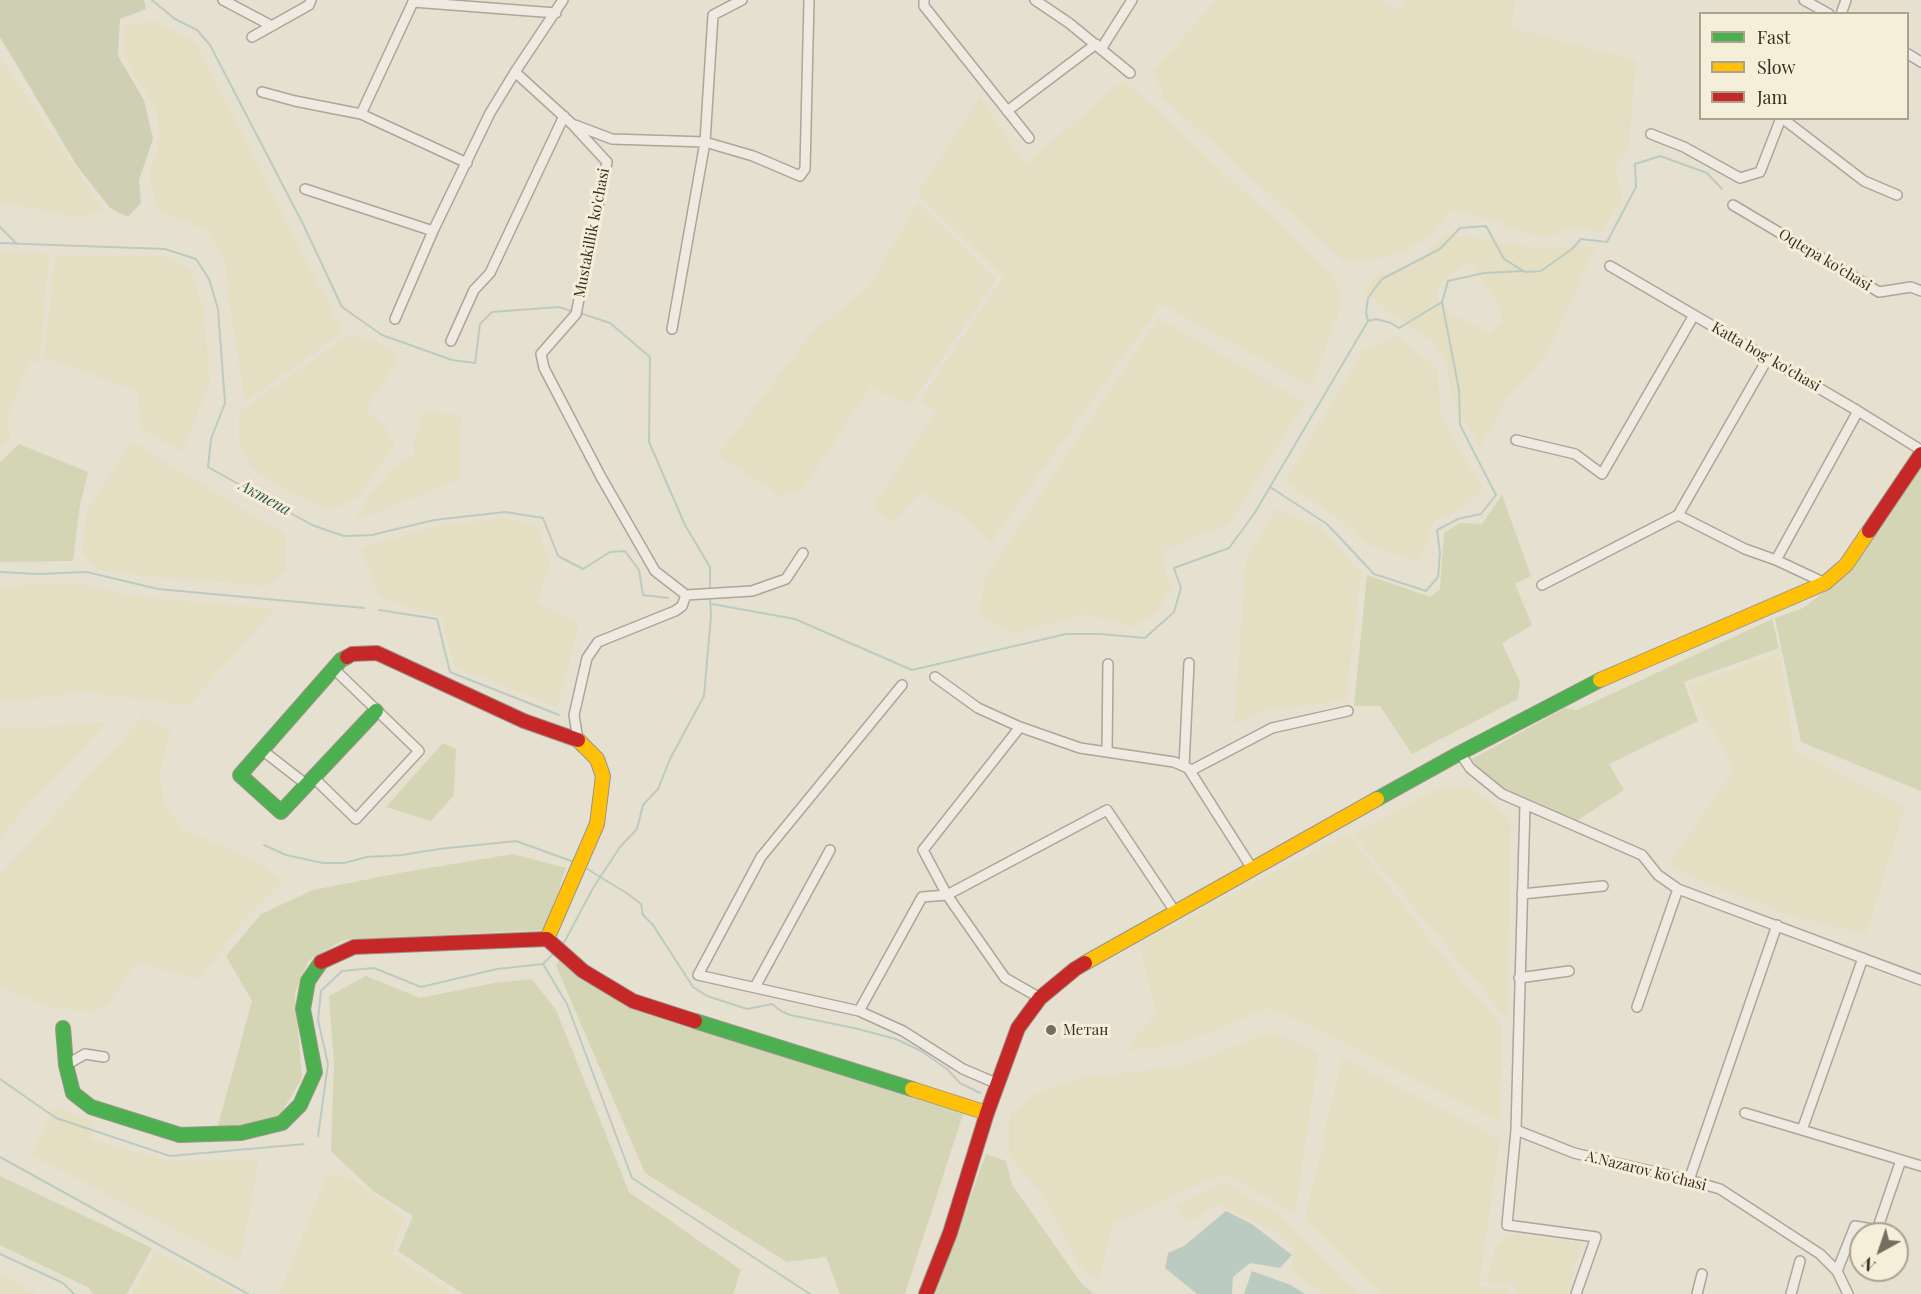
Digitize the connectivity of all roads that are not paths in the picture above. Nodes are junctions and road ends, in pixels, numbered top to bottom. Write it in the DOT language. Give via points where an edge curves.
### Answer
graph roads {
  1 [pos="223,0"];
  2 [pos="311,0"];
  3 [pos="563,0"];
  4 [pos="742,0"];
  5 [pos="809,0"];
  6 [pos="924,0"];
  7 [pos="1035,0"];
  8 [pos="1132,0"];
  9 [pos="1804,0"];
  10 [pos="1825,12"];
  11 [pos="556,13"];
  12 [pos="272,26"];
  13 [pos="252,37"];
  14 [pos="1098,47"];
  15 [pos="515,72"];
  16 [pos="1130,73"];
  17 [pos="262,92"];
  18 [pos="1008,111"];
  19 [pos="361,114"];
  20 [pos="564,116"];
  21 [pos="1781,120"];
  22 [pos="1785,120"];
  23 [pos="572,124"];
  24 [pos="1652,134"];
  25 [pos="1029,138"];
  26 [pos="705,142"];
  27 [pos="467,163"];
  28 [pos="305,189"];
  29 [pos="1897,195"];
  30 [pos="1733,205"];
  31 [pos="433,231"];
  32 [pos="1610,266"];
  33 [pos="1921,291"];
  34 [pos="1694,315"];
  35 [pos="394,319"];
  36 [pos="672,329"];
  37 [pos="451,341"];
  38 [pos="1768,358"];
  39 [pos="1858,411"];
  40 [pos="1516,440"];
  41 [pos="1921,452"];
  42 [pos="1678,515"];
  43 [pos="803,553"];
  44 [pos="1776,560"];
  45 [pos="1825,583"];
  46 [pos="1542,585"];
  47 [pos="686,595"];
  48 [pos="1190,663"];
  49 [pos="1108,664"];
  50 [pos="334,669"];
  51 [pos="936,677"];
  52 [pos="902,685"];
  53 [pos="376,711"];
  54 [pos="1348,711"];
  55 [pos="1020,727"];
  56 [pos="578,740"];
  57 [pos="262,750"];
  58 [pos="1107,752"];
  59 [pos="1460,753"];
  60 [pos="1187,769"];
  61 [pos="311,782"];
  62 [pos="1525,805"];
  63 [pos="830,850"];
  64 [pos="1253,870"];
  65 [pos="1602,886"];
  66 [pos="1678,889"];
  67 [pos="1522,894"];
  68 [pos="948,895"];
  69 [pos="1176,913"];
  70 [pos="1777,925"];
  71 [pos="547,939"];
  72 [pos="1863,958"];
  73 [pos="1569,971"];
  74 [pos="1519,978"];
  75 [pos="1921,978"];
  76 [pos="755,987"];
  77 [pos="1040,998"];
  78 [pos="1637,1007"];
  79 [pos="859,1011"];
  80 [pos="63,1028"];
  81 [pos="104,1057"];
  82 [pos="66,1065"];
  83 [pos="998,1084"];
  84 [pos="987,1113"];
  85 [pos="1745,1113"];
  86 [pos="1516,1130"];
  87 [pos="1802,1130"];
  88 [pos="1900,1160"];
  89 [pos="1921,1166"];
  90 [pos="1689,1180"];
  91 [pos="1800,1261"];
  92 [pos="1837,1271"];
  93 [pos="1702,1274"];
  94 [pos="927,1294"];
  95 [pos="1576,1294"];
  96 [pos="1697,1294"];
  97 [pos="1791,1294"];
  98 [pos="1848,1294"];
  1 -- 12 [label="street"];
  2 -- 12 [label="street" via="309,5"];
  3 -- 11 [label="street"];
  4 -- 26 [label="street" via="713,15"];
  5 -- 26 [label="street" via="805,169 800,176"];
  6 -- 18 [label="street" via="924,6"];
  7 -- 14 [label="street"];
  8 -- 14 [label="street"];
  9 -- 10 [label="street"];
  11 -- 15 [label="street"];
  11 -- 19 [label="street" via="413,2"];
  12 -- 13 [label="street"];
  14 -- 16 [label="street"];
  14 -- 18 [label="street"];
  15 -- 20 [label="street, Mustakillik ko'chasi"];
  15 -- 27 [label="street" via="490,112"];
  17 -- 19 [label="street"];
  18 -- 25 [label="street"];
  19 -- 27 [label="street"];
  20 -- 23 [label="street, Mustakillik ko'chasi"];
  20 -- 37 [label="street" via="490,273 474,290"];
  21 -- 24 [label="street" via="1760,172 1740,178"];
  22 -- 29 [label="street" via="1864,181"];
  23 -- 26 [label="street" via="612,139"];
  23 -- 47 [label="street, Mustakillik ko'chasi" via="607,162 576,314 541,354 544,368 656,571"];
  26 -- 36 [label="street"];
  27 -- 31 [label="street"];
  28 -- 31 [label="street"];
  30 -- 33 [label="street, Oqtepa ko'chasi" via="1879,292 1911,287"];
  31 -- 35 [label="street"];
  32 -- 34 [label="street, Katta bog' ko'chasi"];
  34 -- 38 [label="street, Katta bog' ko'chasi"];
  34 -- 40 [label="street" via="1602,474 1575,454"];
  38 -- 39 [label="street, Katta bog' ko'chasi"];
  38 -- 42 [label="street"];
  39 -- 41 [label="street, Katta bog' ko'chasi"];
  39 -- 44 [label="street"];
  41 -- 45 [label="street" via="1846,565"];
  42 -- 44 [label="street"];
  42 -- 46 [label="street"];
  43 -- 47 [label="street" via="786,579 752,591"];
  44 -- 45 [label="street"];
  45 -- 59 [label="street" via="1597,681"];
  47 -- 56 [label="street" via="675,612 598,642 587,658 574,716"];
  48 -- 60 [label="street"];
  49 -- 58 [label="street"];
  50 -- 53 [label="street"];
  50 -- 56 [label="street" via="351,654 377,653 524,721"];
  50 -- 57 [label="street"];
  51 -- 55 [label="street" via="978,708"];
  52 -- 76 [label="street" via="761,856 698,975"];
  53 -- 61 [label="street"];
  53 -- 61 [label="street" via="418,751 411,760 356,819"];
  54 -- 60 [label="street" via="1272,728"];
  55 -- 58 [label="street" via="1080,748"];
  55 -- 68 [label="street" via="922,850"];
  56 -- 71 [label="street" via="597,759 603,776 597,824"];
  57 -- 61 [label="street"];
  57 -- 61 [label="street" via="240,775 281,812"];
  58 -- 60 [label="street" via="1174,762"];
  59 -- 62 [label="street" via="1470,768 1502,794"];
  59 -- 64 [label="street"];
  60 -- 64 [label="street"];
  62 -- 66 [label="street" via="1642,855 1658,875"];
  62 -- 67 [label="street"];
  63 -- 76 [label="street"];
  64 -- 69 [label="street"];
  65 -- 67 [label="street"];
  66 -- 70 [label="street"];
  66 -- 78 [label="street"];
  67 -- 74 [label="street"];
  68 -- 69 [label="street" via="1107,810"];
  68 -- 77 [label="street" via="1005,978"];
  68 -- 79 [label="street" via="922,897"];
  69 -- 77 [label="street" via="1075,969"];
  70 -- 72 [label="street"];
  70 -- 90 [label="street"];
  71 -- 82 [label="street" via="354,948 320,963 308,981 303,1009 315,1072 300,1105 282,1124 241,1133 180,1135 91,1107 73,1093"];
  71 -- 84 [label="street" via="583,971 633,1001"];
  72 -- 75 [label="street"];
  72 -- 87 [label="street"];
  73 -- 74 [label="street"];
  74 -- 86 [label="street"];
  76 -- 79 [label="street"];
  77 -- 83 [label="street" via="1018,1028"];
  79 -- 83 [label="street"];
  80 -- 82 [label="street"];
  81 -- 82 [label="street" via="85,1054"];
  83 -- 84 [label="street"];
  84 -- 94 [label="street"];
  85 -- 87 [label="street"];
  86 -- 90 [label="street, A.Nazarov ko'chasi" via="1574,1153"];
  86 -- 95 [label="street" via="1507,1224 1596,1237"];
  87 -- 88 [label="street"];
  88 -- 89 [label="street"];
  88 -- 92 [label="street" via="1877,1230 1855,1226"];
  90 -- 92 [label="street, A.Nazarov ko'chasi" via="1720,1189 1820,1254"];
  91 -- 97 [label="street"];
  92 -- 98 [label="street, A.Nazarov ko'chasi"];
  93 -- 96 [label="street"];
}
